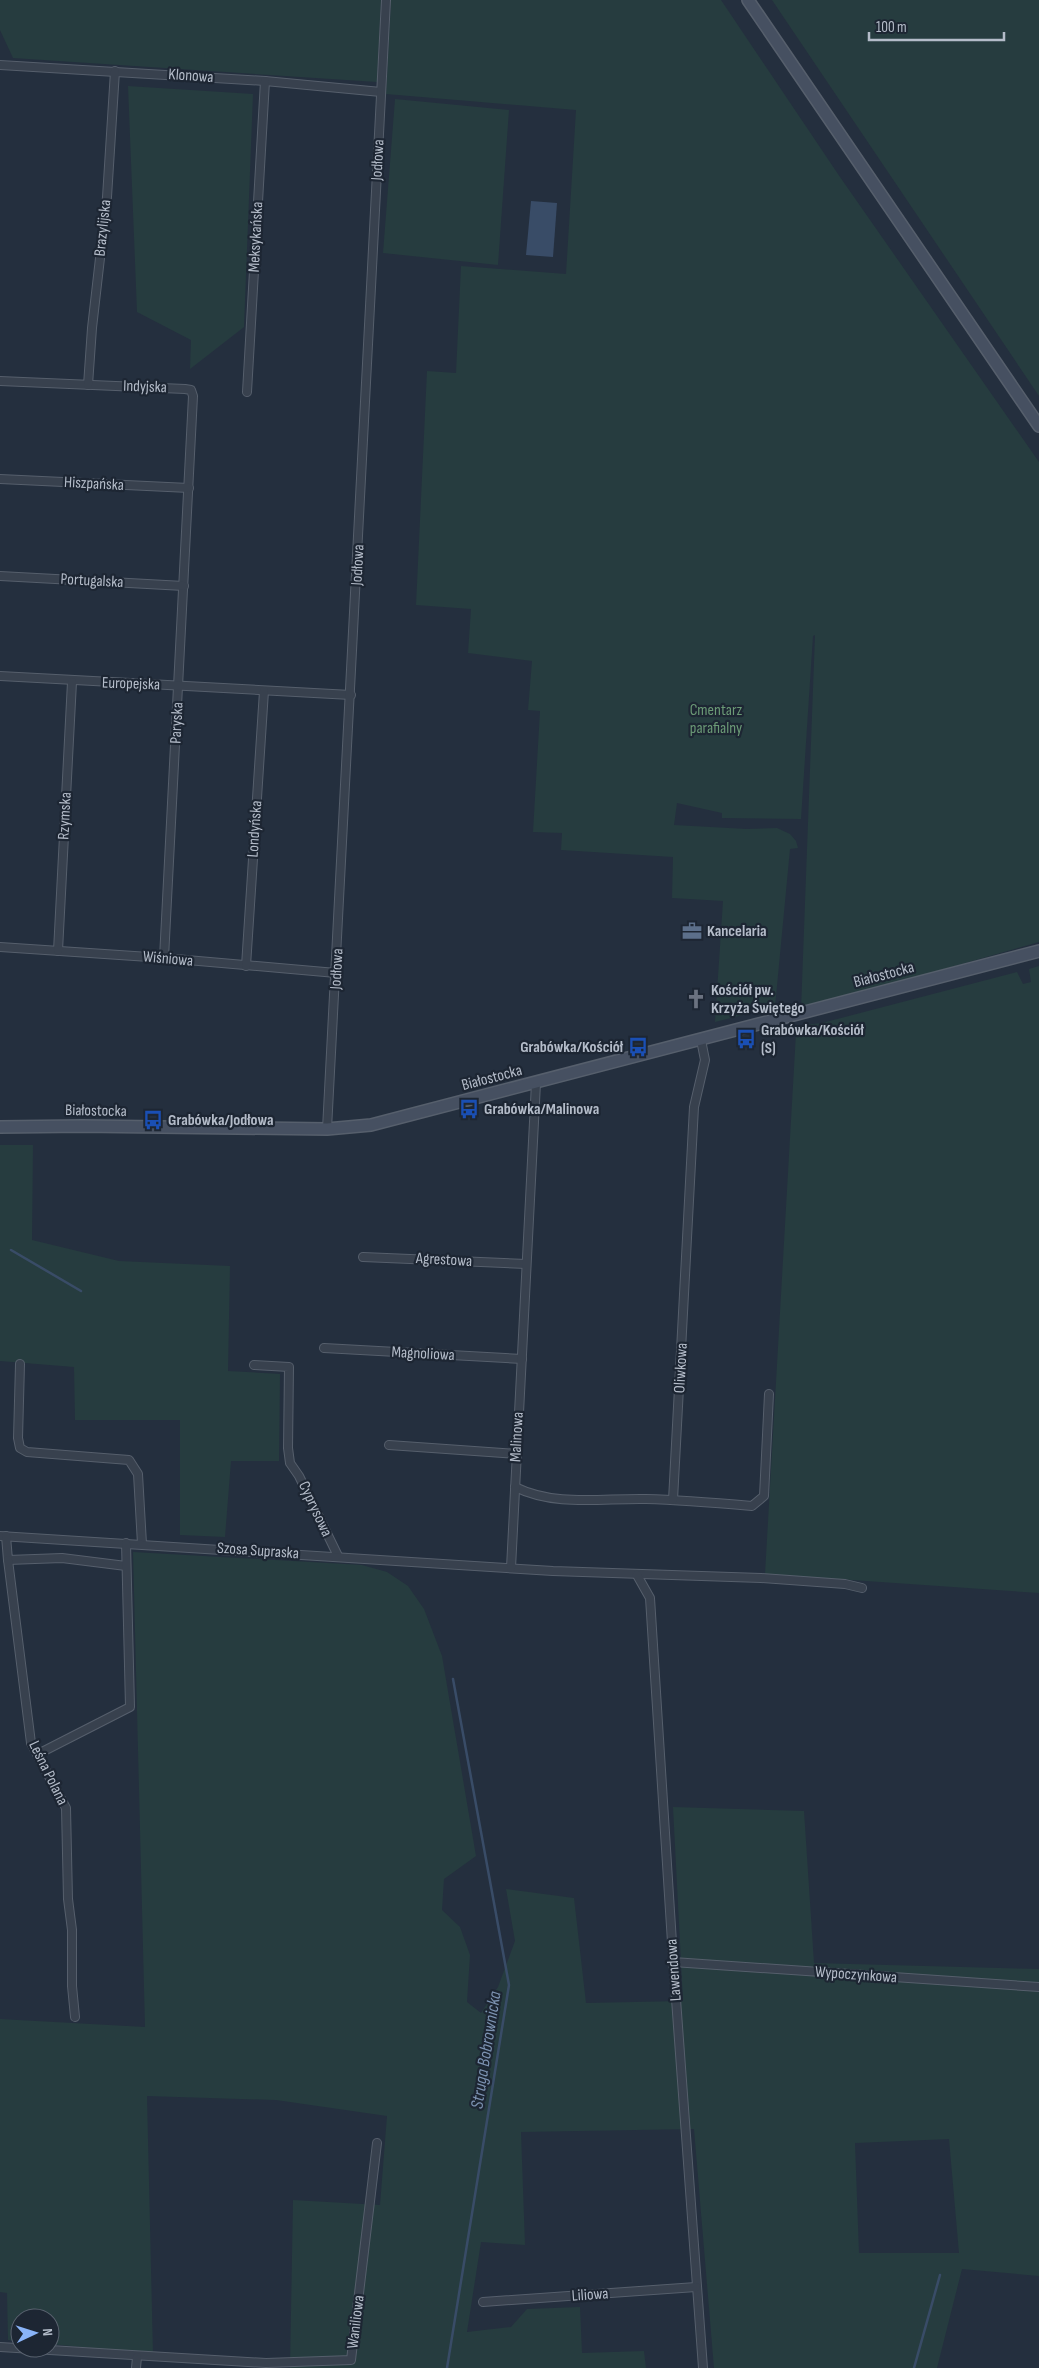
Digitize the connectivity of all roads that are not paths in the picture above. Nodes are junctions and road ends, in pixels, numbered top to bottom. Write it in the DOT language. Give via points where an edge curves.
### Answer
graph roads {
  1 [pos="386,0"];
  2 [pos="748,0"];
  3 [pos="0,65"];
  4 [pos="115,71"];
  5 [pos="265,81"];
  6 [pos="381,92"];
  7 [pos="0,381"];
  8 [pos="88,385"];
  9 [pos="247,392"];
  10 [pos="1039,426"];
  11 [pos="0,479"];
  12 [pos="189,488"];
  13 [pos="0,576"];
  14 [pos="184,586"];
  15 [pos="0,676"];
  16 [pos="72,682"];
  17 [pos="178,686"];
  18 [pos="264,691"];
  19 [pos="351,695"];
  20 [pos="0,947"];
  21 [pos="58,951"];
  22 [pos="1039,951"];
  23 [pos="164,958"];
  24 [pos="246,966"];
  25 [pos="336,973"];
  26 [pos="701,1040"];
  27 [pos="536,1083"];
  28 [pos="0,1127"];
  29 [pos="328,1129"];
  30 [pos="363,1257"];
  31 [pos="526,1264"];
  32 [pos="324,1348"];
  33 [pos="522,1359"];
  34 [pos="20,1364"];
  35 [pos="254,1365"];
  36 [pos="769,1394"];
  37 [pos="389,1445"];
  38 [pos="517,1454"];
  39 [pos="515,1487"];
  40 [pos="673,1500"];
  41 [pos="3,1536"];
  42 [pos="126,1543"];
  43 [pos="142,1544"];
  44 [pos="338,1556"];
  45 [pos="8,1560"];
  46 [pos="126,1566"];
  47 [pos="510,1568"];
  48 [pos="637,1575"];
  49 [pos="862,1588"];
  50 [pos="38,1754"];
  51 [pos="673,1962"];
  52 [pos="1039,1987"];
  53 [pos="75,2017"];
  54 [pos="377,2143"];
  55 [pos="696,2287"];
  56 [pos="483,2302"];
  57 [pos="0,2347"];
  58 [pos="137,2357"];
  59 [pos="136,2368"];
  60 [pos="703,2368"];
  1 -- 6 [label="street, Jodłowa"];
  2 -- 10 [label="street"];
  3 -- 4 [label="street, Klonowa"];
  4 -- 5 [label="street, Klonowa"];
  4 -- 8 [label="street, Brazylijska" via="107,197"];
  5 -- 6 [label="street, Klonowa"];
  5 -- 9 [label="street, Meksykańska"];
  6 -- 19 [label="street, Jodłowa"];
  7 -- 8 [label="street, Indyjska"];
  8 -- 12 [label="street, Indyjska" via="191,390"];
  11 -- 12 [label="street, Hiszpańska"];
  12 -- 14 [label="street, Paryska"];
  13 -- 14 [label="street, Portugalska"];
  14 -- 17 [label="street, Paryska"];
  15 -- 16 [label="street, Europejska"];
  16 -- 17 [label="street, Europejska"];
  16 -- 21 [label="street, Rzymska"];
  17 -- 18 [label="street, Europejska"];
  17 -- 23 [label="street, Paryska"];
  18 -- 19 [label="street, Europejska"];
  18 -- 24 [label="street, Londyńska"];
  19 -- 25 [label="street, Jodłowa"];
  20 -- 21 [label="street, Wiśniowa"];
  21 -- 23 [label="street, Wiśniowa"];
  22 -- 26 [label="street, Białostocka"];
  23 -- 24 [label="street, Wiśniowa"];
  24 -- 25 [label="street, Wiśniowa"];
  25 -- 29 [label="street, Jodłowa"];
  26 -- 27 [label="street, Białostocka"];
  26 -- 40 [label="street, Oliwkowa" via="705,1060 694,1107"];
  27 -- 29 [label="street, Białostocka" via="371,1125"];
  27 -- 31 [label="street, Malinowa"];
  28 -- 29 [label="street, Białostocka"];
  30 -- 31 [label="street, Agrestowa"];
  31 -- 33 [label="street, Malinowa"];
  32 -- 33 [label="street, Magnoliowa"];
  33 -- 38 [label="street, Malinowa"];
  34 -- 43 [label="street" via="20,1448 27,1452 129,1460 138,1474"];
  35 -- 44 [label="street, Cyprysowa" via="289,1367 290,1462 300,1476"];
  36 -- 40 [label="street" via="764,1496 752,1506"];
  37 -- 38 [label="street"];
  38 -- 39 [label="street, Malinowa"];
  39 -- 40 [label="street" via="549,1500"];
  39 -- 47 [label="street, Malinowa"];
  41 -- 42 [label="street, Szosa Supraska"];
  41 -- 45 [label="street, Leśna Polana"];
  42 -- 43 [label="street, Szosa Supraska"];
  42 -- 46 [label="street"];
  43 -- 44 [label="street, Szosa Supraska"];
  44 -- 47 [label="street, Szosa Supraska"];
  45 -- 46 [label="street" via="62,1558"];
  45 -- 50 [label="street, Leśna Polana" via="31,1743"];
  46 -- 50 [label="street" via="130,1707"];
  47 -- 48 [label="street"];
  48 -- 49 [label="street" via="734,1577 845,1584"];
  48 -- 51 [label="street, Lawendowa" via="650,1598"];
  50 -- 53 [label="street, Leśna Polana" via="66,1808"];
  51 -- 52 [label="street, Wypoczynkowa"];
  51 -- 55 [label="street, Lawendowa"];
  54 -- 58 [label="street, Waniliowa" via="351,2360 266,2363"];
  55 -- 56 [label="street, Liliowa"];
  55 -- 60 [label="street, Lawendowa"];
  57 -- 58 [label="street, Waniliowa"];
  58 -- 59 [label="street"];
}
